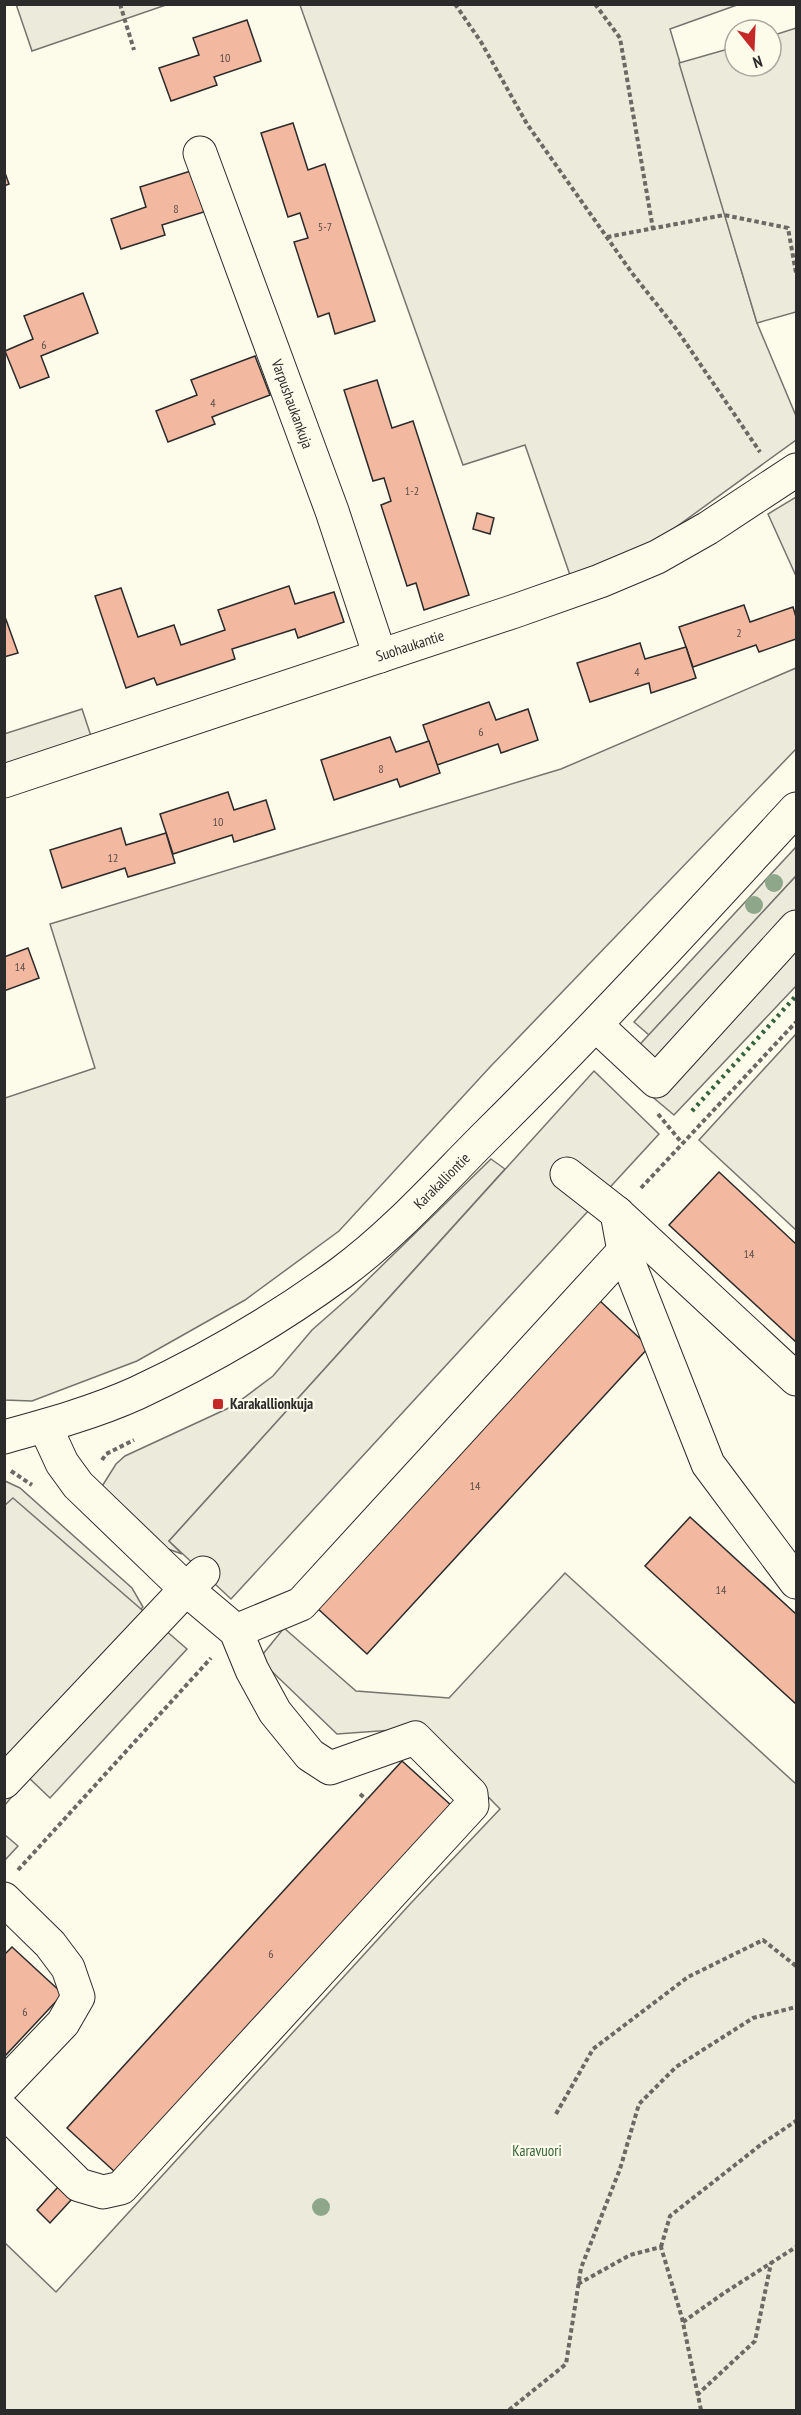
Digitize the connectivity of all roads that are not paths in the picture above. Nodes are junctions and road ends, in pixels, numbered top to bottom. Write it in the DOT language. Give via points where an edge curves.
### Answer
graph roads {
  1 [pos="200,153"];
  2 [pos="788,475"];
  3 [pos="380,656"];
  4 [pos="4,781"];
  5 [pos="796,809"];
  6 [pos="796,927"];
  7 [pos="597,1026"];
  8 [pos="567,1174"];
  9 [pos="616,1213"];
  10 [pos="624,1251"];
  11 [pos="796,1379"];
  12 [pos="45,1426"];
  13 [pos="4,1437"];
  14 [pos="195,1581"];
  15 [pos="796,1581"];
  16 [pos="236,1631"];
  17 [pos="4,1782"];
  18 [pos="4,1899"];
  19 [pos="4,2085"];
  20 [pos="4,2111"];
  1 -- 3 [label="street, Varpushaukankuja" via="332,511"];
  2 -- 3 [label="street, Suohaukantie" via="657,557 526,608"];
  3 -- 4 [label="street, Suohaukantie"];
  5 -- 7 [label="street, Karakalliontie"];
  6 -- 7 [label="street" via="656,1081"];
  7 -- 12 [label="street, Karakalliontie" via="394,1229 343,1271 288,1310 135,1394"];
  8 -- 9 [label="street"];
  9 -- 10 [label="street"];
  9 -- 11 [label="street"];
  10 -- 15 [label="street" via="708,1464"];
  10 -- 16 [label="street" via="302,1604"];
  12 -- 13 [label="street, Karakalliontie"];
  12 -- 14 [label="street" via="62,1463 78,1485"];
  14 -- 16 [label="street"];
  14 -- 17 [label="street"];
  16 -- 20 [label="street" via="275,1712 310,1755 330,1768 415,1738 471,1794 472,1805 121,2188 103,2192 79,2185"];
  18 -- 19 [label="street" via="50,1944 68,1968 78,1997 63,2023"];
}
